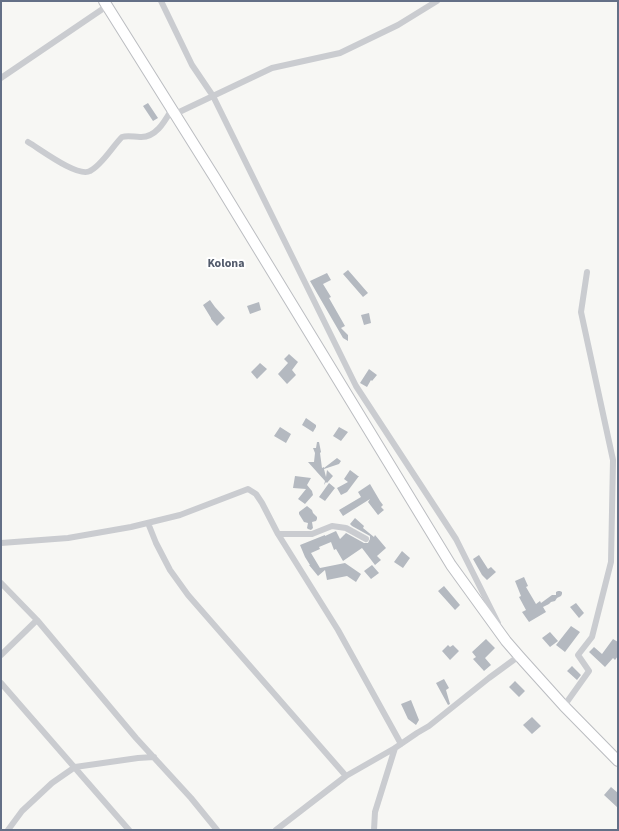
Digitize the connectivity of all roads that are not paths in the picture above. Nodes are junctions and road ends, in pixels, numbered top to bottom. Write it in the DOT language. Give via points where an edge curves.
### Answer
graph roads {
  1 [pos="161,1"];
  2 [pos="437,1"];
  3 [pos="105,3"];
  4 [pos="1,78"];
  5 [pos="213,96"];
  6 [pos="173,111"];
  7 [pos="28,142"];
  8 [pos="587,272"];
  9 [pos="148,524"];
  10 [pos="278,534"];
  11 [pos="366,539"];
  12 [pos="1,543"];
  13 [pos="1,583"];
  14 [pos="37,620"];
  15 [pos="506,641"];
  16 [pos="1,655"];
  17 [pos="519,656"];
  18 [pos="1,683"];
  19 [pos="564,706"];
  20 [pos="401,744"];
  21 [pos="395,748"];
  22 [pos="154,757"];
  23 [pos="618,761"];
  24 [pos="75,767"];
  25 [pos="346,776"];
  26 [pos="8,830"];
  27 [pos="129,830"];
  28 [pos="217,830"];
  29 [pos="276,830"];
  30 [pos="374,830"];
  1 -- 5 [label="street" via="192,65"];
  2 -- 5 [label="street" via="398,25 340,53 272,68"];
  3 -- 4 [label="street"];
  3 -- 6 [label="highway"];
  5 -- 6 [label="street"];
  5 -- 15 [label="street" via="356,386 456,539"];
  6 -- 7 [label="street" via="155,133 147,137 122,137 96,166 86,173 63,164"];
  6 -- 15 [label="highway" via="451,565"];
  8 -- 19 [label="street" via="581,312 613,460 611,562 592,638 578,655 589,671"];
  9 -- 10 [label="street" via="180,515 248,489 256,494 262,503"];
  9 -- 12 [label="street" via="68,538"];
  9 -- 25 [label="street" via="170,570 188,595"];
  10 -- 11 [label="street" via="312,534 332,526 346,528"];
  10 -- 20 [label="street" via="338,630"];
  13 -- 14 [label="street"];
  14 -- 16 [label="street"];
  14 -- 22 [label="street"];
  15 -- 17 [label="highway"];
  17 -- 19 [label="highway"];
  17 -- 20 [label="street" via="429,726"];
  18 -- 24 [label="street"];
  19 -- 23 [label="highway"];
  20 -- 21 [label="street"];
  21 -- 25 [label="street"];
  21 -- 30 [label="street" via="375,812"];
  22 -- 24 [label="street"];
  22 -- 28 [label="street"];
  24 -- 26 [label="street" via="52,783 22,811"];
  24 -- 27 [label="street"];
  25 -- 29 [label="street"];
}
